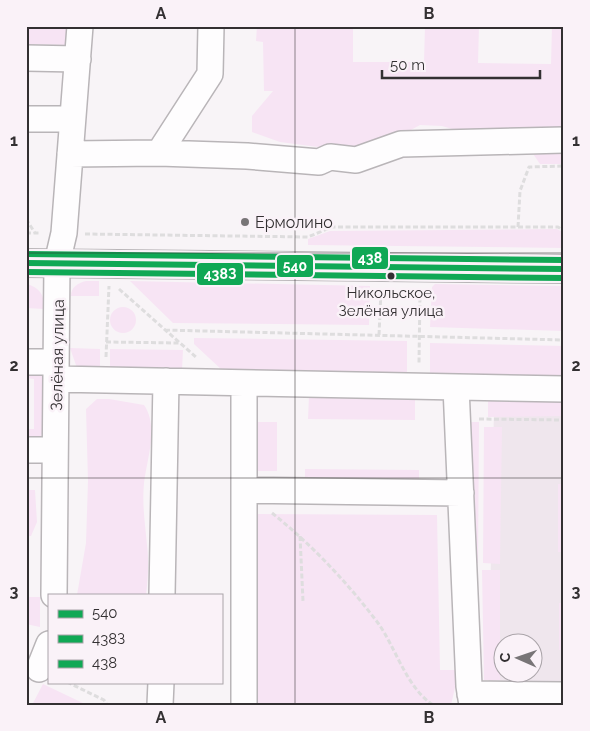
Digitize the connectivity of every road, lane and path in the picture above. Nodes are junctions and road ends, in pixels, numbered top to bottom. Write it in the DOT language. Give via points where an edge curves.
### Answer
graph roads {
  1 [pos="80,26"];
  2 [pos="210,26"];
  3 [pos="26,58"];
  4 [pos="78,59"];
  5 [pos="26,119"];
  6 [pos="72,119"];
  7 [pos="564,140"];
  8 [pos="159,153"];
  9 [pos="70,154"];
  10 [pos="564,166"];
  11 [pos="26,219"];
  12 [pos="518,227"];
  13 [pos="564,231"];
  14 [pos="26,233"];
  15 [pos="64,233"];
  16 [pos="35,234"];
  17 [pos="26,263"];
  18 [pos="58,263"];
  19 [pos="564,269"];
  20 [pos="110,281"];
  21 [pos="390,292"];
  22 [pos="410,292"];
  23 [pos="107,298"];
  24 [pos="164,330"];
  25 [pos="379,335"];
  26 [pos="420,336"];
  27 [pos="564,340"];
  28 [pos="106,342"];
  29 [pos="180,343"];
  30 [pos="26,362"];
  31 [pos="56,371"];
  32 [pos="105,380"];
  33 [pos="166,381"];
  34 [pos="234,383"];
  35 [pos="418,386"];
  36 [pos="456,387"];
  37 [pos="564,389"];
  38 [pos="458,418"];
  39 [pos="564,420"];
  40 [pos="26,450"];
  41 [pos="56,450"];
  42 [pos="244,490"];
  43 [pos="461,493"];
  44 [pos="300,535"];
  45 [pos="54,594"];
  46 [pos="162,594"];
  47 [pos="303,601"];
  48 [pos="48,646"];
  49 [pos="39,669"];
  50 [pos="71,684"];
  51 [pos="161,684"];
  52 [pos="564,695"];
  53 [pos="471,699"];
  54 [pos="107,705"];
  55 [pos="160,705"];
  56 [pos="244,705"];
  57 [pos="433,705"];
  1 -- 4 [label="street, Зелёная улица"];
  2 -- 8 [label="street" via="210,74"];
  3 -- 4 [label="street"];
  4 -- 6 [label="street, Зелёная улица"];
  5 -- 6 [label="street"];
  6 -- 9 [label="street, Зелёная улица"];
  7 -- 8 [label="street" via="401,144 356,160 330,157 319,162"];
  8 -- 9 [label="street"];
  9 -- 15 [label="street, Зелёная улица"];
  10 -- 12 [label="path" via="529,167 520,191"];
  11 -- 16 [label="path"];
  12 -- 13 [label="path" via="558,227"];
  12 -- 15 [label="path" via="332,227 308,237"];
  14 -- 16 [label="path"];
  15 -- 16 [label="path"];
  15 -- 18 [label="street, Зелёная улица"];
  17 -- 18 [label="main road"];
  18 -- 19 [label="main road"];
  18 -- 31 [label="street, Зелёная улица"];
  20 -- 24 [label="path"];
  21 -- 25 [label="path" via="380,291"];
  22 -- 26 [label="path" via="420,292"];
  23 -- 28 [label="path"];
  24 -- 25 [label="path"];
  24 -- 29 [label="path"];
  25 -- 26 [label="path"];
  26 -- 27 [label="path"];
  26 -- 35 [label="path"];
  28 -- 29 [label="path"];
  28 -- 32 [label="path"];
  29 -- 34 [label="path"];
  30 -- 31 [label="street"];
  31 -- 32 [label="street"];
  31 -- 41 [label="street, Зелёная улица"];
  32 -- 33 [label="street"];
  33 -- 34 [label="street"];
  33 -- 46 [label="street"];
  34 -- 35 [label="street"];
  34 -- 42 [label="street"];
  35 -- 36 [label="street"];
  36 -- 37 [label="street"];
  36 -- 38 [label="street"];
  38 -- 39 [label="path"];
  38 -- 43 [label="street"];
  40 -- 41 [label="street"];
  41 -- 45 [label="street, Зелёная улица"];
  42 -- 43 [label="street"];
  42 -- 44 [label="path"];
  42 -- 56 [label="street"];
  43 -- 53 [label="street"];
  44 -- 47 [label="path"];
  44 -- 57 [label="path" via="379,624 425,700"];
  48 -- 49 [label="street"];
  50 -- 54 [label="path" via="104,700"];
  51 -- 55 [label="street"];
  52 -- 53 [label="street"];
}
